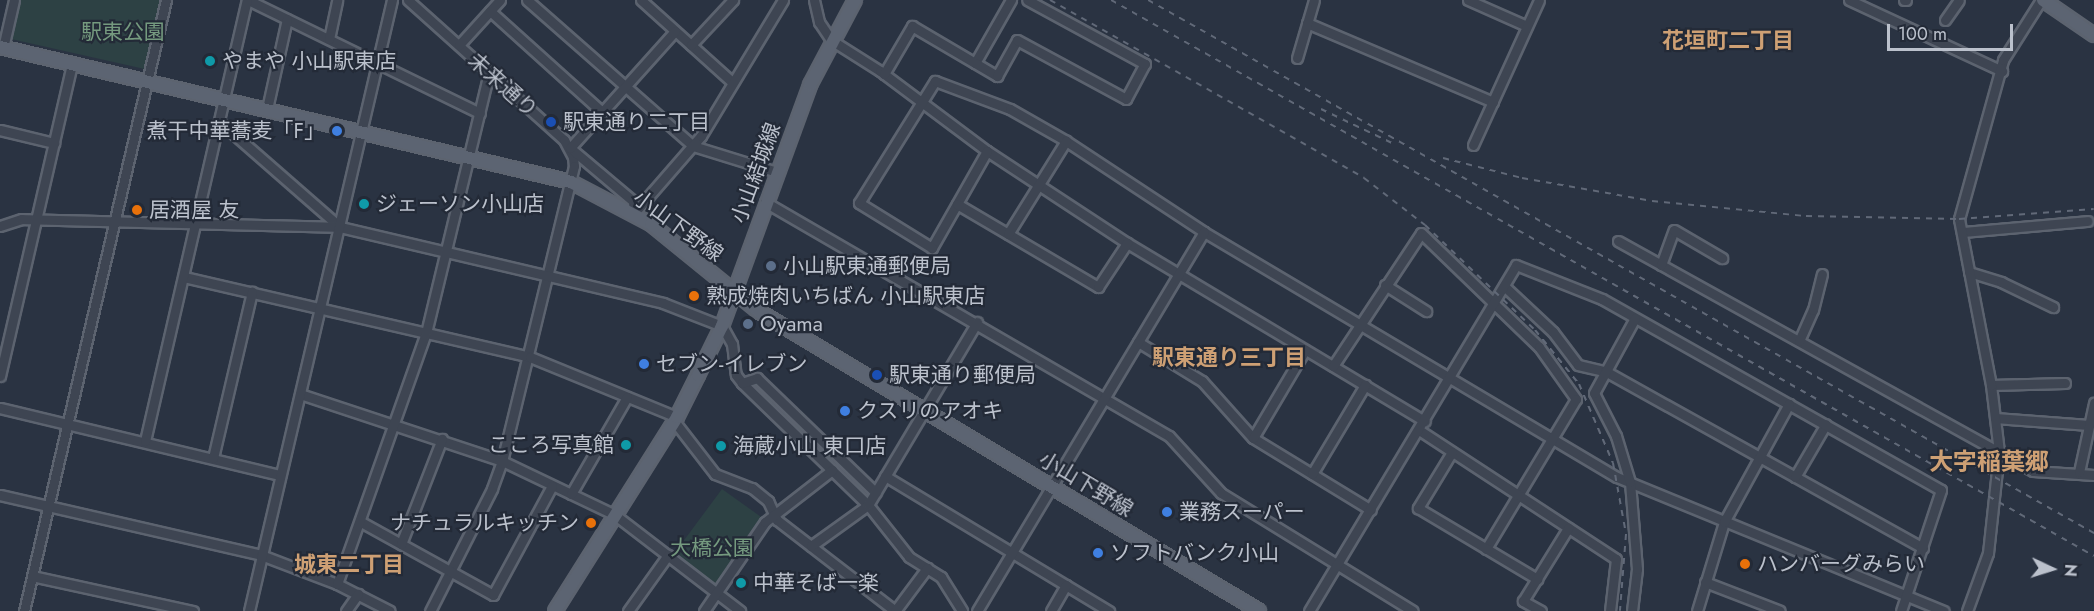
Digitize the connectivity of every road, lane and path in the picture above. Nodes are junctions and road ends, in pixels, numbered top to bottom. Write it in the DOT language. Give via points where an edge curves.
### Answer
graph roads {
  1 [pos="14,0"];
  2 [pos="166,0"];
  3 [pos="247,0"];
  4 [pos="337,0"];
  5 [pos="392,0"];
  6 [pos="408,0"];
  7 [pos="500,0"];
  8 [pos="527,0"];
  9 [pos="641,0"];
  10 [pos="733,0"];
  11 [pos="783,0"];
  12 [pos="814,0"];
  13 [pos="855,0"];
  14 [pos="1011,0"];
  15 [pos="1027,0"];
  16 [pos="1314,0"];
  17 [pos="1468,0"];
  18 [pos="1539,0"];
  19 [pos="1850,0"];
  20 [pos="1959,0"];
  21 [pos="2042,0"];
  22 [pos="490,11"];
  23 [pos="287,19"];
  24 [pos="1945,20"];
  25 [pos="1307,23"];
  26 [pos="1527,26"];
  27 [pos="675,31"];
  28 [pos="2094,34"];
  29 [pos="329,39"];
  30 [pos="831,40"];
  31 [pos="459,45"];
  32 [pos="691,45"];
  33 [pos="1,47"];
  34 [pos="1297,58"];
  35 [pos="376,62"];
  36 [pos="975,63"];
  37 [pos="72,65"];
  38 [pos="2002,70"];
  39 [pos="489,72"];
  40 [pos="885,74"];
  41 [pos="147,82"];
  42 [pos="732,82"];
  43 [pos="624,87"];
  44 [pos="225,100"];
  45 [pos="920,100"];
  46 [pos="1492,102"];
  47 [pos="267,109"];
  48 [pos="602,112"];
  49 [pos="480,113"];
  50 [pos="220,122"];
  51 [pos="0,130"];
  52 [pos="362,131"];
  53 [pos="1066,141"];
  54 [pos="54,143"];
  55 [pos="1473,145"];
  56 [pos="693,146"];
  57 [pos="570,148"];
  58 [pos="987,151"];
  59 [pos="470,156"];
  60 [pos="777,172"];
  61 [pos="571,182"];
  62 [pos="1037,183"];
  63 [pos="765,202"];
  64 [pos="957,204"];
  65 [pos="634,213"];
  66 [pos="36,219"];
  67 [pos="115,220"];
  68 [pos="197,221"];
  69 [pos="2088,221"];
  70 [pos="0,226"];
  71 [pos="340,227"];
  72 [pos="1204,232"];
  73 [pos="1962,232"];
  74 [pos="1008,234"];
  75 [pos="1618,241"];
  76 [pos="1127,243"];
  77 [pos="447,253"];
  78 [pos="1722,258"];
  79 [pos="1661,265"];
  80 [pos="1969,272"];
  81 [pos="1179,274"];
  82 [pos="1822,274"];
  83 [pos="184,277"];
  84 [pos="550,277"];
  85 [pos="1385,285"];
  86 [pos="1504,286"];
  87 [pos="252,292"];
  88 [pos="734,292"];
  89 [pos="1492,305"];
  90 [pos="2053,307"];
  91 [pos="322,308"];
  92 [pos="1426,312"];
  93 [pos="1635,318"];
  94 [pos="977,322"];
  95 [pos="1359,324"];
  96 [pos="722,326"];
  97 [pos="426,333"];
  98 [pos="1799,341"];
  99 [pos="1138,342"];
  100 [pos="1305,350"];
  101 [pos="530,357"];
  102 [pos="1333,366"];
  103 [pos="1605,371"];
  104 [pos="0,376"];
  105 [pos="1449,378"];
  106 [pos="742,383"];
  107 [pos="2065,383"];
  108 [pos="1365,385"];
  109 [pos="1991,385"];
  110 [pos="300,394"];
  111 [pos="627,397"];
  112 [pos="1104,399"];
  113 [pos="2094,403"];
  114 [pos="1789,404"];
  115 [pos="0,408"];
  116 [pos="925,411"];
  117 [pos="1995,418"];
  118 [pos="675,419"];
  119 [pos="2091,421"];
  120 [pos="68,424"];
  121 [pos="396,424"];
  122 [pos="1826,424"];
  123 [pos="1422,425"];
  124 [pos="1253,438"];
  125 [pos="442,439"];
  126 [pos="1552,439"];
  127 [pos="145,441"];
  128 [pos="1452,452"];
  129 [pos="1999,452"];
  130 [pos="839,456"];
  131 [pos="213,458"];
  132 [pos="1760,458"];
  133 [pos="502,461"];
  134 [pos="830,467"];
  135 [pos="2079,472"];
  136 [pos="1312,474"];
  137 [pos="280,475"];
  138 [pos="2094,475"];
  139 [pos="885,476"];
  140 [pos="1795,477"];
  141 [pos="1630,482"];
  142 [pos="552,486"];
  143 [pos="1052,487"];
  144 [pos="876,493"];
  145 [pos="571,494"];
  146 [pos="0,495"];
  147 [pos="1518,495"];
  148 [pos="868,505"];
  149 [pos="48,506"];
  150 [pos="1371,510"];
  151 [pos="775,513"];
  152 [pos="615,515"];
  153 [pos="361,522"];
  154 [pos="1724,522"];
  155 [pos="1568,528"];
  156 [pos="401,544"];
  157 [pos="811,546"];
  158 [pos="1923,548"];
  159 [pos="1486,549"];
  160 [pos="1012,553"];
  161 [pos="261,555"];
  162 [pos="668,555"];
  163 [pos="1337,566"];
  164 [pos="927,568"];
  165 [pos="450,572"];
  166 [pos="32,576"];
  167 [pos="1537,579"];
  168 [pos="1705,582"];
  169 [pos="337,584"];
  170 [pos="1066,585"];
  171 [pos="717,593"];
  172 [pos="358,594"];
  173 [pos="1905,595"];
  174 [pos="158,607"];
  175 [pos="1766,608"];
  176 [pos="24,611"];
  177 [pos="193,611"];
  178 [pos="249,611"];
  179 [pos="346,611"];
  180 [pos="390,611"];
  181 [pos="430,611"];
  182 [pos="555,611"];
  183 [pos="628,611"];
  184 [pos="704,611"];
  185 [pos="740,611"];
  186 [pos="895,611"];
  187 [pos="962,611"];
  188 [pos="977,611"];
  189 [pos="1051,611"];
  190 [pos="1108,611"];
  191 [pos="1259,611"];
  192 [pos="1309,611"];
  193 [pos="1413,611"];
  194 [pos="1541,611"];
  195 [pos="1610,611"];
  196 [pos="1632,611"];
  197 [pos="1697,611"];
  198 [pos="1780,611"];
  199 [pos="1900,611"];
  200 [pos="1944,611"];
  201 [pos="1967,611"];
  1 -- 33 [label="street"];
  2 -- 41 [label="street"];
  3 -- 23 [label="street"];
  3 -- 44 [label="street"];
  4 -- 29 [label="street"];
  5 -- 35 [label="street"];
  6 -- 31 [label="street, 未来通り"];
  7 -- 22 [label="street"];
  8 -- 43 [label="street"];
  9 -- 27 [label="street"];
  10 -- 32 [label="street"];
  11 -- 42 [label="street"];
  12 -- 30 [label="street" via="819,22"];
  13 -- 30 [label="main road, 小山結城線"];
  14 -- 36 [label="street"];
  15 -- 36 [label="street" via="1145,64 1126,99 1017,40 997,76"];
  16 -- 25 [label="street"];
  17 -- 26 [label="street"];
  18 -- 26 [label="street"];
  19 -- 38 [label="street"];
  20 -- 24 [label="street"];
  21 -- 28 [label="main road"];
  21 -- 38 [label="street" via="2003,60"];
  22 -- 31 [label="street"];
  22 -- 48 [label="street"];
  23 -- 29 [label="street"];
  23 -- 47 [label="street"];
  25 -- 34 [label="street"];
  25 -- 46 [label="street"];
  26 -- 46 [label="street"];
  27 -- 32 [label="street"];
  27 -- 43 [label="street"];
  29 -- 35 [label="street"];
  30 -- 40 [label="street"];
  30 -- 60 [label="main road, 小山結城線"];
  31 -- 39 [label="street, 未来通り"];
  32 -- 42 [label="street"];
  33 -- 37 [label="main road, 小山下野線"];
  35 -- 49 [label="street"];
  35 -- 52 [label="street"];
  36 -- 40 [label="street" via="912,26"];
  37 -- 41 [label="main road, 小山下野線"];
  37 -- 54 [label="street"];
  38 -- 73 [label="street" via="1961,208"];
  39 -- 49 [label="street"];
  39 -- 57 [label="street, 未来通り"];
  40 -- 45 [label="street"];
  41 -- 44 [label="main road, 小山下野線"];
  41 -- 67 [label="street"];
  42 -- 56 [label="street"];
  43 -- 48 [label="street"];
  43 -- 56 [label="street"];
  44 -- 47 [label="main road, 小山下野線"];
  44 -- 50 [label="street"];
  45 -- 53 [label="street" via="935,81 1010,109"];
  45 -- 58 [label="street"];
  45 -- 64 [label="street" via="859,203 932,248"];
  46 -- 55 [label="street"];
  47 -- 52 [label="main road, 小山下野線"];
  48 -- 57 [label="street"];
  49 -- 59 [label="street"];
  50 -- 68 [label="street"];
  50 -- 71 [label="street"];
  51 -- 54 [label="street"];
  52 -- 59 [label="main road, 小山下野線"];
  52 -- 71 [label="street"];
  53 -- 62 [label="street"];
  53 -- 72 [label="street"];
  54 -- 66 [label="street"];
  56 -- 60 [label="street"];
  56 -- 65 [label="street"];
  57 -- 61 [label="street" via="574,166"];
  57 -- 65 [label="street, 未来通り" via="633,201"];
  58 -- 62 [label="street"];
  58 -- 64 [label="street"];
  59 -- 61 [label="main road, 小山下野線"];
  59 -- 77 [label="street"];
  60 -- 63 [label="main road, 小山結城線"];
  61 -- 65 [label="main road, 小山下野線"];
  61 -- 84 [label="street"];
  62 -- 74 [label="street"];
  62 -- 76 [label="street"];
  63 -- 88 [label="main road, 小山結城線"];
  63 -- 94 [label="street"];
  64 -- 74 [label="street"];
  65 -- 88 [label="main road, 小山下野線"];
  66 -- 67 [label="street"];
  66 -- 70 [label="street"];
  66 -- 104 [label="street"];
  67 -- 68 [label="street"];
  67 -- 120 [label="street"];
  68 -- 71 [label="street"];
  68 -- 83 [label="street"];
  69 -- 73 [label="street"];
  71 -- 77 [label="street"];
  71 -- 91 [label="street"];
  72 -- 81 [label="street"];
  72 -- 95 [label="street"];
  73 -- 80 [label="street"];
  74 -- 76 [label="street" via="1098,287"];
  75 -- 79 [label="street"];
  76 -- 81 [label="street"];
  77 -- 84 [label="street"];
  77 -- 97 [label="street"];
  78 -- 79 [label="street" via="1674,230"];
  79 -- 98 [label="street"];
  80 -- 90 [label="street" via="2001,282"];
  80 -- 109 [label="street"];
  81 -- 99 [label="street"];
  81 -- 100 [label="street"];
  82 -- 98 [label="street" via="1813,310"];
  83 -- 87 [label="street"];
  83 -- 127 [label="street"];
  84 -- 96 [label="street" via="663,303"];
  84 -- 101 [label="street"];
  85 -- 89 [label="street" via="1421,233"];
  85 -- 92 [label="street"];
  85 -- 95 [label="street"];
  86 -- 89 [label="street"];
  86 -- 93 [label="street" via="1516,265 1602,299"];
  86 -- 103 [label="street" via="1552,332 1578,364"];
  87 -- 91 [label="street"];
  87 -- 131 [label="street"];
  88 -- 96 [label="main road, 小山結城線"];
  88 -- 116 [label="main road, 小山下野線"];
  89 -- 105 [label="street"];
  89 -- 126 [label="street" via="1539,347 1576,399"];
  91 -- 97 [label="street"];
  91 -- 110 [label="street"];
  93 -- 103 [label="street"];
  93 -- 114 [label="street"];
  94 -- 112 [label="street"];
  94 -- 116 [label="street"];
  95 -- 102 [label="street"];
  95 -- 105 [label="street"];
  96 -- 106 [label="street" via="732,344 736,375"];
  96 -- 118 [label="main road, 小山結城線"];
  97 -- 101 [label="street"];
  97 -- 121 [label="street"];
  98 -- 129 [label="street"];
  99 -- 112 [label="street"];
  99 -- 124 [label="street" via="1202,381"];
  100 -- 102 [label="street"];
  100 -- 124 [label="street"];
  101 -- 111 [label="street"];
  101 -- 133 [label="street"];
  102 -- 108 [label="street"];
  103 -- 132 [label="street"];
  103 -- 141 [label="street" via="1594,393 1616,436"];
  105 -- 123 [label="street"];
  105 -- 126 [label="street"];
  106 -- 130 [label="street" via="757,378"];
  106 -- 134 [label="street"];
  107 -- 109 [label="street"];
  108 -- 123 [label="street"];
  108 -- 136 [label="street"];
  109 -- 117 [label="street"];
  110 -- 121 [label="street"];
  110 -- 137 [label="street"];
  111 -- 118 [label="street"];
  111 -- 145 [label="street"];
  112 -- 143 [label="street"];
  112 -- 163 [label="street" via="1169,436 1221,493"];
  113 -- 119 [label="street"];
  114 -- 122 [label="street"];
  114 -- 132 [label="street"];
  115 -- 120 [label="street"];
  116 -- 139 [label="street"];
  116 -- 143 [label="main road, 小山下野線"];
  117 -- 119 [label="street"];
  117 -- 129 [label="street"];
  118 -- 151 [label="street" via="715,474 752,488"];
  118 -- 152 [label="main road, 小山結城線"];
  119 -- 135 [label="street"];
  120 -- 127 [label="street"];
  120 -- 149 [label="street"];
  121 -- 125 [label="street"];
  121 -- 153 [label="street"];
  122 -- 140 [label="street"];
  122 -- 158 [label="street" via="1941,490"];
  123 -- 128 [label="street"];
  123 -- 150 [label="street"];
  124 -- 136 [label="street"];
  125 -- 133 [label="street"];
  125 -- 156 [label="street"];
  126 -- 141 [label="street"];
  126 -- 147 [label="street"];
  127 -- 131 [label="street"];
  128 -- 147 [label="street"];
  128 -- 159 [label="street" via="1418,508"];
  129 -- 135 [label="street" via="2032,471"];
  129 -- 201 [label="street" via="1988,553"];
  130 -- 134 [label="street"];
  130 -- 144 [label="street"];
  131 -- 137 [label="street"];
  132 -- 140 [label="street"];
  132 -- 154 [label="street"];
  133 -- 142 [label="street"];
  133 -- 165 [label="street"];
  134 -- 148 [label="street"];
  134 -- 151 [label="street"];
  135 -- 138 [label="street"];
  136 -- 150 [label="street"];
  137 -- 161 [label="street"];
  139 -- 144 [label="street"];
  139 -- 160 [label="street"];
  140 -- 158 [label="street"];
  141 -- 154 [label="street"];
  141 -- 196 [label="street" via="1636,569"];
  142 -- 145 [label="street"];
  142 -- 165 [label="street" via="493,595"];
  143 -- 160 [label="street"];
  143 -- 191 [label="main road, 小山下野線"];
  144 -- 148 [label="street"];
  145 -- 152 [label="street"];
  146 -- 149 [label="street"];
  147 -- 155 [label="street"];
  147 -- 159 [label="street"];
  148 -- 157 [label="street"];
  148 -- 164 [label="street" via="896,543"];
  149 -- 161 [label="street"];
  149 -- 166 [label="street"];
  150 -- 163 [label="street"];
  151 -- 157 [label="street" via="777,520"];
  151 -- 171 [label="street"];
  152 -- 162 [label="street"];
  152 -- 182 [label="main road, 小山結城線"];
  153 -- 156 [label="street"];
  153 -- 169 [label="street"];
  154 -- 168 [label="street"];
  154 -- 173 [label="street"];
  155 -- 167 [label="street"];
  155 -- 195 [label="street" via="1616,559"];
  156 -- 165 [label="street"];
  157 -- 186 [label="street"];
  158 -- 173 [label="street"];
  159 -- 167 [label="street"];
  160 -- 170 [label="street"];
  160 -- 188 [label="street"];
  161 -- 169 [label="street"];
  161 -- 178 [label="street"];
  162 -- 171 [label="street"];
  162 -- 183 [label="street"];
  163 -- 192 [label="street"];
  163 -- 193 [label="street"];
  164 -- 186 [label="street"];
  164 -- 187 [label="street" via="941,577"];
  165 -- 181 [label="street"];
  166 -- 174 [label="street"];
  166 -- 176 [label="street"];
  167 -- 194 [label="street" via="1524,601"];
  168 -- 175 [label="street"];
  168 -- 197 [label="street"];
  169 -- 172 [label="street"];
  170 -- 189 [label="street"];
  170 -- 190 [label="street"];
  171 -- 184 [label="street"];
  171 -- 185 [label="street"];
  172 -- 179 [label="street"];
  172 -- 180 [label="street"];
  173 -- 199 [label="street"];
  173 -- 200 [label="street"];
  174 -- 177 [label="street"];
  175 -- 198 [label="street"];
}
